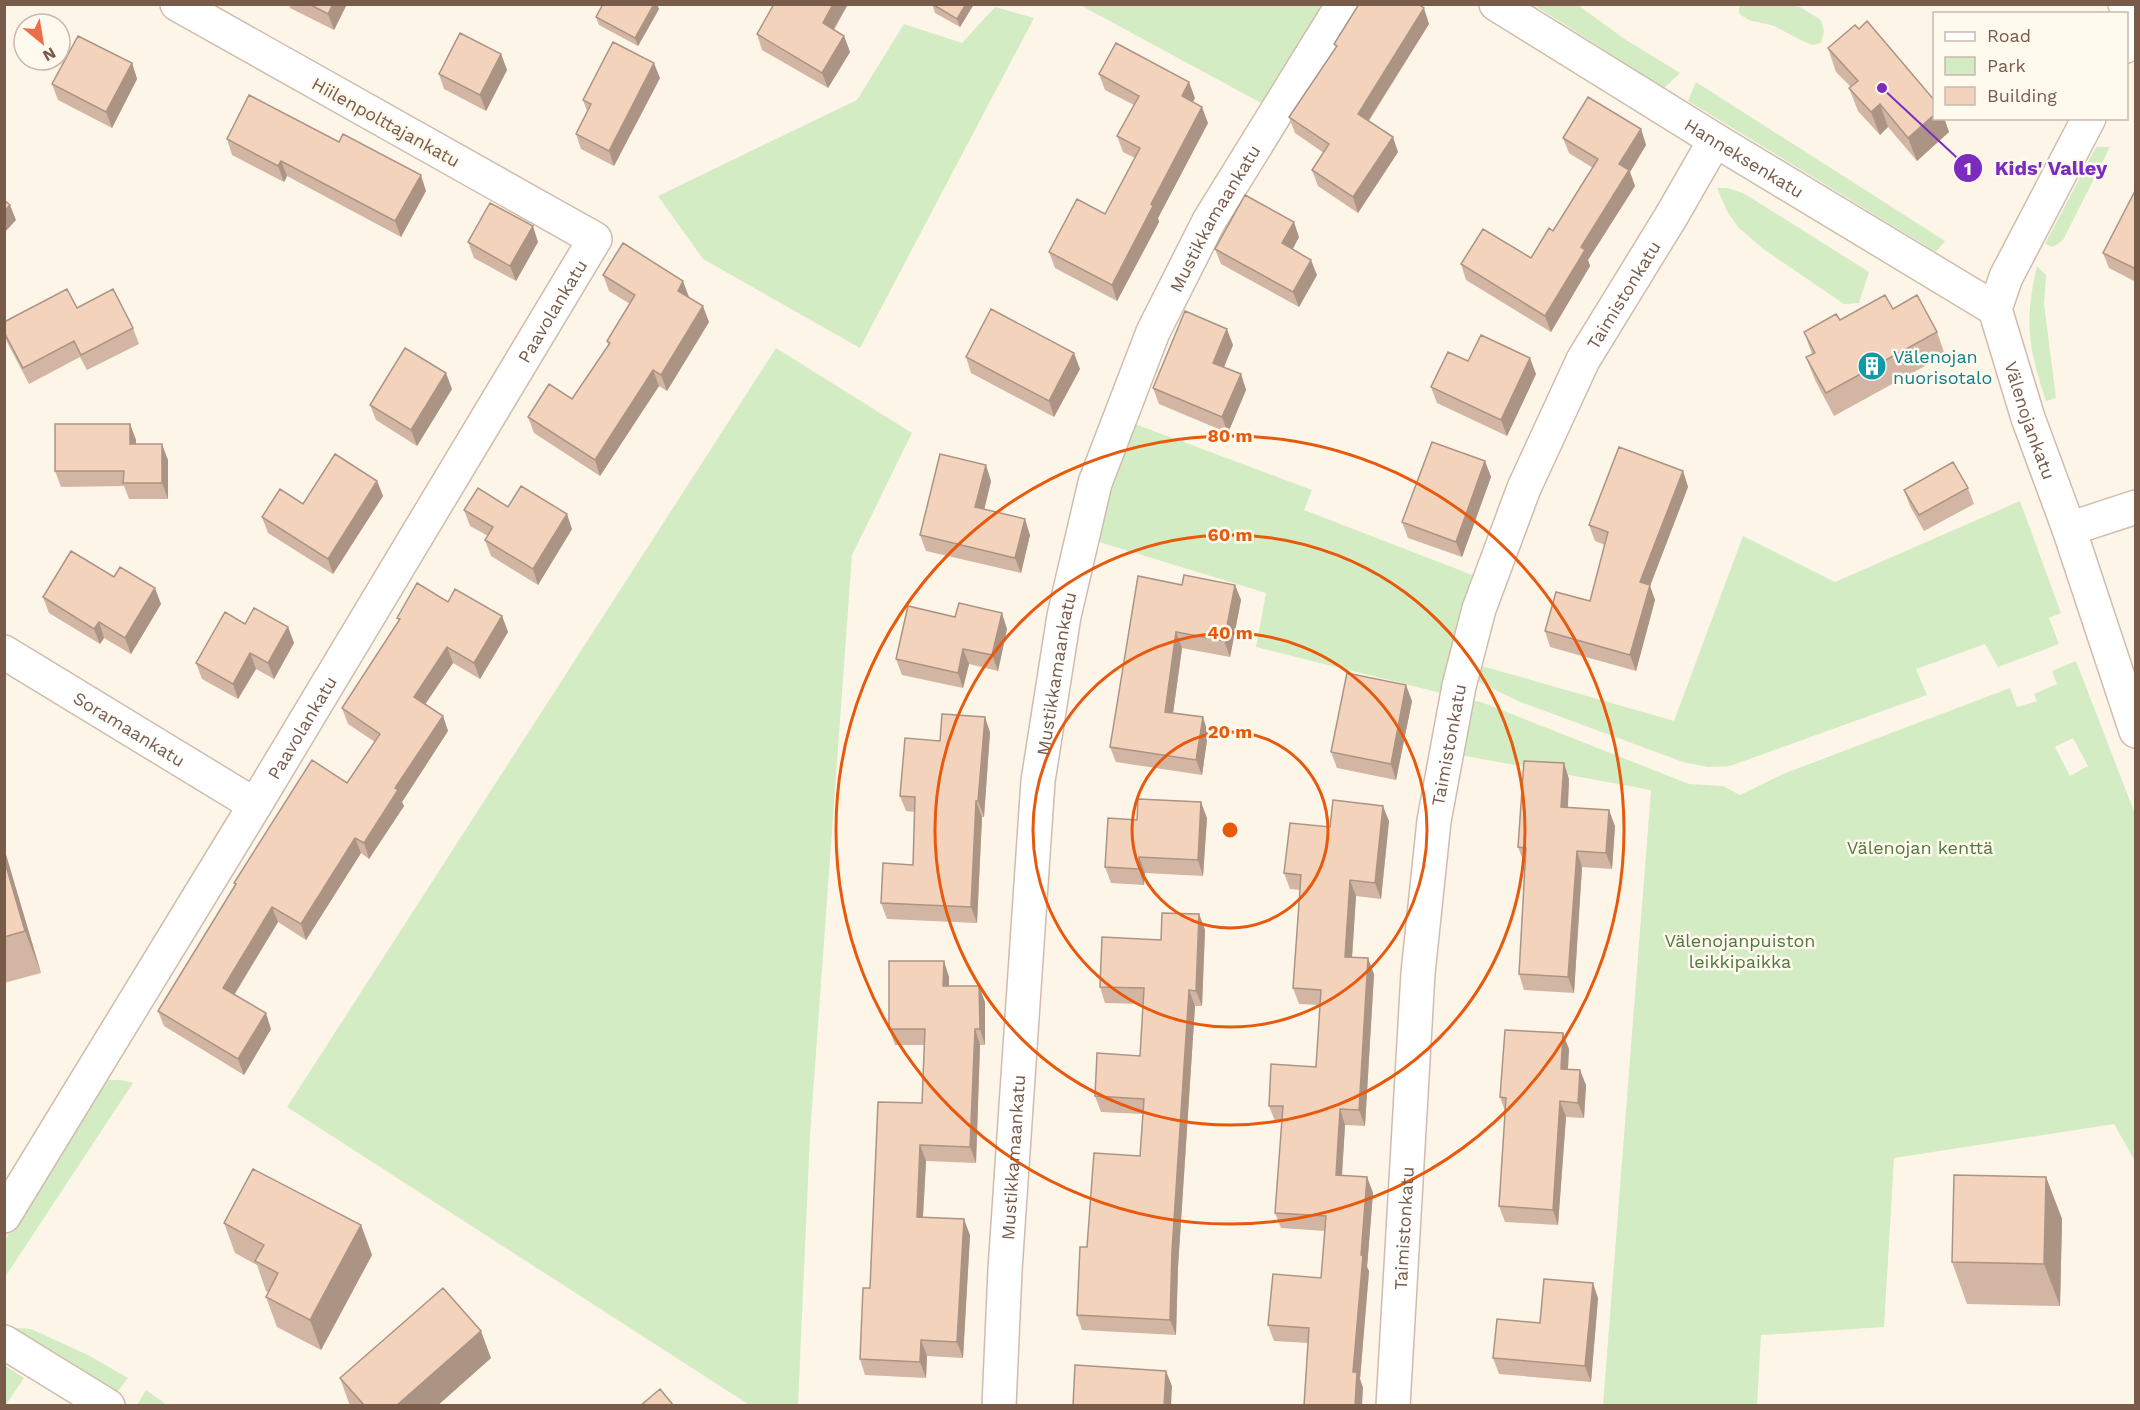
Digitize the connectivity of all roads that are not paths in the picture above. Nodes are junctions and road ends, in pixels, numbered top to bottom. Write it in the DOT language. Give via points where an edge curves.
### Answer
graph roads {
  1 [pos="177,4"];
  2 [pos="1343,4"];
  3 [pos="1496,4"];
  4 [pos="2125,4"];
  5 [pos="2136,10"];
  6 [pos="2136,29"];
  7 [pos="2128,44"];
  8 [pos="2088,120"];
  9 [pos="1715,140"];
  10 [pos="594,239"];
  11 [pos="1995,309"];
  12 [pos="2136,507"];
  13 [pos="2069,529"];
  14 [pos="4,652"];
  15 [pos="2136,731"];
  16 [pos="255,805"];
  17 [pos="4,1216"];
  18 [pos="4,1342"];
  19 [pos="108,1406"];
  20 [pos="999,1406"];
  21 [pos="1393,1406"];
  1 -- 10 [label="street, Hiilenpolttajankatu"];
  2 -- 20 [label="street, Mustikkamaankatu" via="1209,221 1153,332 1095,483 1064,616 1038,781"];
  3 -- 9 [label="street, Hanneksenkatu"];
  4 -- 5 [label="street"];
  6 -- 7 [label="street"];
  8 -- 11 [label="street" via="2006,277"];
  9 -- 11 [label="street, Hanneksenkatu"];
  9 -- 21 [label="street, Taimistonkatu" via="1583,360 1524,488 1476,620 1459,686 1434,821 1418,973"];
  10 -- 16 [label="street, Paavolankatu"];
  11 -- 13 [label="street, Välenojankatu" via="2028,418"];
  12 -- 13 [label="street"];
  13 -- 15 [label="street, Välenojankatu"];
  14 -- 16 [label="street, Soramaankatu"];
  16 -- 17 [label="street, Paavolankatu"];
  18 -- 19 [label="street"];
}
